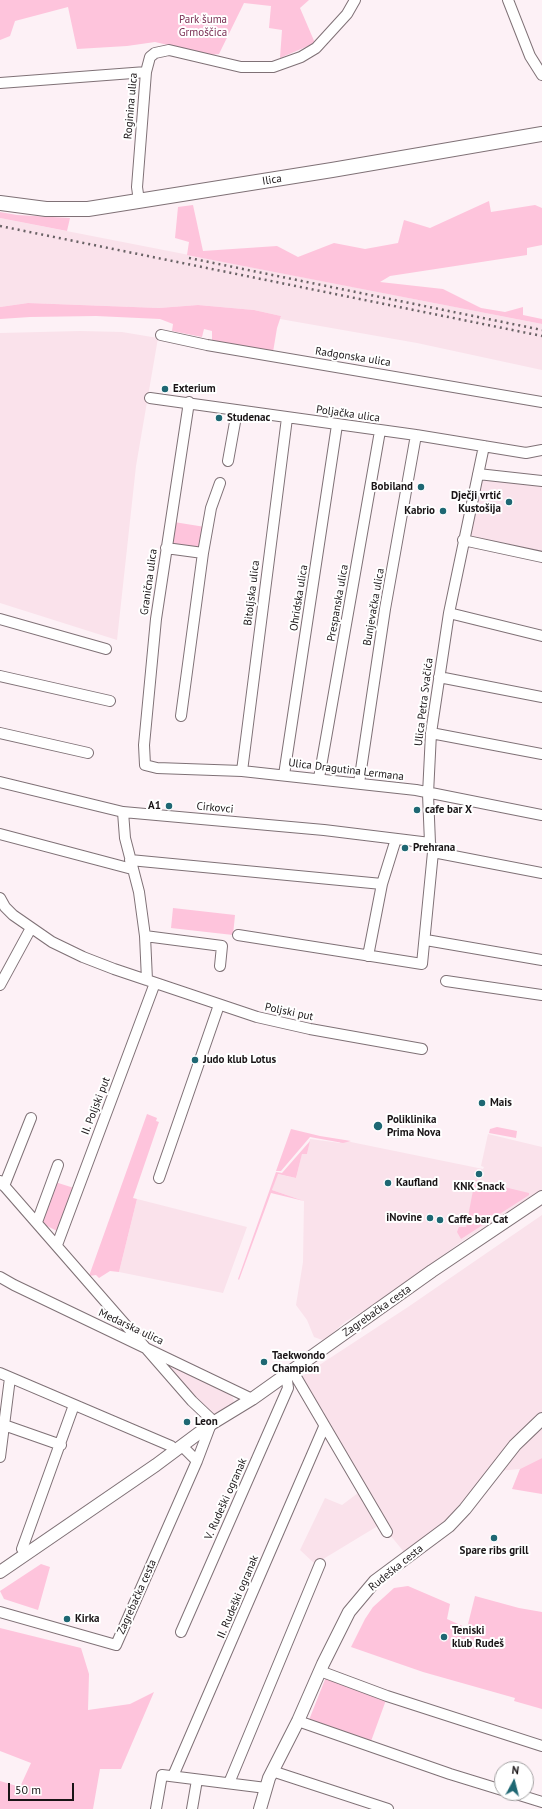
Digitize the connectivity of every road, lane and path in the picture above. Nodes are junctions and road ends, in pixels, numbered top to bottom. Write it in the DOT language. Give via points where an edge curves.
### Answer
graph roads {
  1 [pos="355,0"];
  2 [pos="508,0"];
  3 [pos="146,72"];
  4 [pos="542,75"];
  5 [pos="0,83"];
  6 [pos="542,134"];
  7 [pos="139,201"];
  8 [pos="0,203"];
  9 [pos="161,335"];
  10 [pos="150,398"];
  11 [pos="189,402"];
  12 [pos="542,402"];
  13 [pos="238,411"];
  14 [pos="287,418"];
  15 [pos="337,425"];
  16 [pos="380,431"];
  17 [pos="416,435"];
  18 [pos="484,446"];
  19 [pos="542,450"];
  20 [pos="228,461"];
  21 [pos="478,474"];
  22 [pos="542,480"];
  23 [pos="220,483"];
  24 [pos="464,540"];
  25 [pos="166,548"];
  26 [pos="203,554"];
  27 [pos="542,557"];
  28 [pos="449,613"];
  29 [pos="0,619"];
  30 [pos="542,636"];
  31 [pos="106,649"];
  32 [pos="0,676"];
  33 [pos="438,677"];
  34 [pos="542,696"];
  35 [pos="110,701"];
  36 [pos="181,716"];
  37 [pos="0,733"];
  38 [pos="431,733"];
  39 [pos="88,753"];
  40 [pos="542,754"];
  41 [pos="145,765"];
  42 [pos="242,771"];
  43 [pos="284,775"];
  44 [pos="319,778"];
  45 [pos="0,782"];
  46 [pos="359,783"];
  47 [pos="428,794"];
  48 [pos="123,812"];
  49 [pos="542,815"];
  50 [pos="0,834"];
  51 [pos="396,839"];
  52 [pos="431,848"];
  53 [pos="131,865"];
  54 [pos="542,873"];
  55 [pos="382,884"];
  56 [pos="0,898"];
  57 [pos="31,928"];
  58 [pos="238,935"];
  59 [pos="144,936"];
  60 [pos="426,940"];
  61 [pos="368,956"];
  62 [pos="542,960"];
  63 [pos="220,966"];
  64 [pos="151,981"];
  65 [pos="446,981"];
  66 [pos="0,985"];
  67 [pos="542,995"];
  68 [pos="219,1005"];
  69 [pos="422,1049"];
  70 [pos="31,1118"];
  71 [pos="58,1165"];
  72 [pos="159,1178"];
  73 [pos="2,1184"];
  74 [pos="542,1198"];
  75 [pos="37,1222"];
  76 [pos="56,1245"];
  77 [pos="0,1277"];
  78 [pos="147,1348"];
  79 [pos="289,1372"];
  80 [pos="0,1373"];
  81 [pos="10,1378"];
  82 [pos="252,1398"];
  83 [pos="74,1405"];
  84 [pos="542,1418"];
  85 [pos="211,1424"];
  86 [pos="4,1425"];
  87 [pos="324,1426"];
  88 [pos="60,1445"];
  89 [pos="178,1448"];
  90 [pos="0,1457"];
  91 [pos="197,1462"];
  92 [pos="387,1532"];
  93 [pos="22,1549"];
  94 [pos="320,1564"];
  95 [pos="0,1572"];
  96 [pos="0,1612"];
  97 [pos="181,1632"];
  98 [pos="320,1671"];
  99 [pos="298,1721"];
  100 [pos="542,1746"];
  101 [pos="272,1771"];
  102 [pos="173,1776"];
  103 [pos="197,1780"];
  104 [pos="229,1783"];
  105 [pos="266,1788"];
  106 [pos="494,1788"];
  107 [pos="371,1806"];
  108 [pos="156,1809"];
  109 [pos="192,1809"];
  110 [pos="260,1809"];
  111 [pos="388,1809"];
  1 -- 3 [label="street, Roginina ulica" via="316,48 285,64 273,67 241,67 169,50 155,53 150,57"];
  2 -- 4 [label="street" via="530,56"];
  3 -- 5 [label="street"];
  3 -- 7 [label="street, Roginina ulica" via="137,188"];
  6 -- 7 [label="main road, Ilica"];
  7 -- 8 [label="main road, Ilica" via="58,210"];
  9 -- 12 [label="street, Radgonska ulica"];
  10 -- 11 [label="street, Poljačka ulica"];
  11 -- 13 [label="street, Poljačka ulica"];
  11 -- 25 [label="street, Granična ulica"];
  13 -- 14 [label="street, Poljačka ulica"];
  13 -- 20 [label="street"];
  14 -- 15 [label="street, Poljačka ulica"];
  14 -- 42 [label="street, Bitoljska ulica"];
  15 -- 16 [label="street, Poljačka ulica"];
  15 -- 43 [label="street, Ohridska ulica"];
  16 -- 17 [label="street, Poljačka ulica"];
  16 -- 44 [label="street, Prespanska ulica"];
  17 -- 18 [label="street, Poljačka ulica"];
  17 -- 46 [label="street, Bunjevačka ulica" via="385,610"];
  18 -- 19 [label="street, Poljačka ulica" via="526,453"];
  18 -- 21 [label="street, Ulica Petra Svačića"];
  21 -- 22 [label="street"];
  21 -- 24 [label="street, Ulica Petra Svačića"];
  23 -- 26 [label="street" via="211,508"];
  24 -- 27 [label="street"];
  24 -- 28 [label="street, Ulica Petra Svačića"];
  25 -- 26 [label="street"];
  25 -- 41 [label="street, Granična ulica" via="156,619"];
  26 -- 36 [label="street"];
  28 -- 30 [label="street"];
  28 -- 33 [label="street, Ulica Petra Svačića"];
  29 -- 31 [label="street"];
  32 -- 35 [label="street"];
  33 -- 34 [label="street"];
  33 -- 38 [label="street, Ulica Petra Svačića"];
  37 -- 39 [label="street"];
  38 -- 40 [label="street"];
  38 -- 47 [label="street, Ulica Petra Svačića"];
  41 -- 42 [label="street, Ulica Dragutina Lermana" via="158,768"];
  42 -- 43 [label="street, Ulica Dragutina Lermana"];
  43 -- 44 [label="street, Ulica Dragutina Lermana"];
  44 -- 46 [label="street, Ulica Dragutina Lermana"];
  45 -- 48 [label="street, Cirkovci"];
  46 -- 47 [label="street, Ulica Dragutina Lermana" via="416,790"];
  47 -- 49 [label="street, Ulica Dragutina Lermana"];
  47 -- 52 [label="street, Ulica Petra Svačića"];
  48 -- 51 [label="street, Cirkovci"];
  48 -- 53 [label="street, II. Poljski put"];
  50 -- 53 [label="street"];
  51 -- 52 [label="street, Cirkovci"];
  51 -- 55 [label="street"];
  52 -- 54 [label="street, Cirkovci"];
  52 -- 60 [label="street, Ulica Petra Svačića"];
  53 -- 55 [label="street"];
  53 -- 59 [label="street, II. Poljski put" via="139,892"];
  55 -- 61 [label="street"];
  56 -- 57 [label="street" via="5,906"];
  57 -- 64 [label="street" via="52,942 84,957"];
  57 -- 66 [label="street"];
  58 -- 61 [label="street"];
  59 -- 63 [label="street" via="222,946"];
  59 -- 64 [label="street, II. Poljski put"];
  60 -- 61 [label="street, Ulica Petra Svačića" via="422,964"];
  60 -- 62 [label="street"];
  64 -- 68 [label="street, Poljski put"];
  64 -- 76 [label="street, II. Poljski put"];
  65 -- 67 [label="street"];
  68 -- 69 [label="street, Poljski put" via="310,1029"];
  68 -- 72 [label="street"];
  70 -- 73 [label="street"];
  71 -- 75 [label="street"];
  73 -- 75 [label="street"];
  74 -- 79 [label="street, Zagrebačka cesta" via="448,1260"];
  75 -- 76 [label="street"];
  76 -- 78 [label="street"];
  77 -- 78 [label="street, Medarska ulica" via="14,1286"];
  78 -- 82 [label="street, Medarska ulica"];
  78 -- 85 [label="street" via="192,1401 210,1418"];
  79 -- 82 [label="street, Zagrebačka cesta"];
  79 -- 87 [label="street"];
  79 -- 97 [label="street, V. Rudeški ogranak" via="288,1388"];
  80 -- 81 [label="street"];
  81 -- 83 [label="street"];
  81 -- 86 [label="street"];
  82 -- 85 [label="street, Zagrebačka cesta"];
  83 -- 88 [label="street"];
  83 -- 89 [label="street"];
  84 -- 98 [label="street, Rudeška cesta" via="515,1445 466,1509 449,1526 375,1581 358,1600 342,1623"];
  85 -- 89 [label="street, Zagrebačka cesta"];
  85 -- 91 [label="street, Zagrebačka cesta"];
  86 -- 88 [label="street"];
  86 -- 90 [label="street"];
  87 -- 92 [label="street"];
  87 -- 102 [label="street, II. Rudeški ogranak"];
  88 -- 93 [label="street"];
  89 -- 91 [label="street"];
  89 -- 95 [label="street, Zagrebačka cesta"];
  91 -- 96 [label="street, Zagrebačka cesta" via="116,1645"];
  94 -- 104 [label="street"];
  98 -- 99 [label="street, Rudeška cesta"];
  98 -- 100 [label="street" via="387,1696"];
  99 -- 101 [label="street, Rudeška cesta"];
  99 -- 106 [label="street"];
  101 -- 105 [label="street, Rudeška cesta"];
  101 -- 107 [label="street"];
  102 -- 103 [label="street"];
  102 -- 108 [label="street" via="162,1775"];
  103 -- 104 [label="street"];
  103 -- 109 [label="street"];
  104 -- 105 [label="street"];
  105 -- 110 [label="street, Rudeška cesta"];
  107 -- 111 [label="street"];
}
